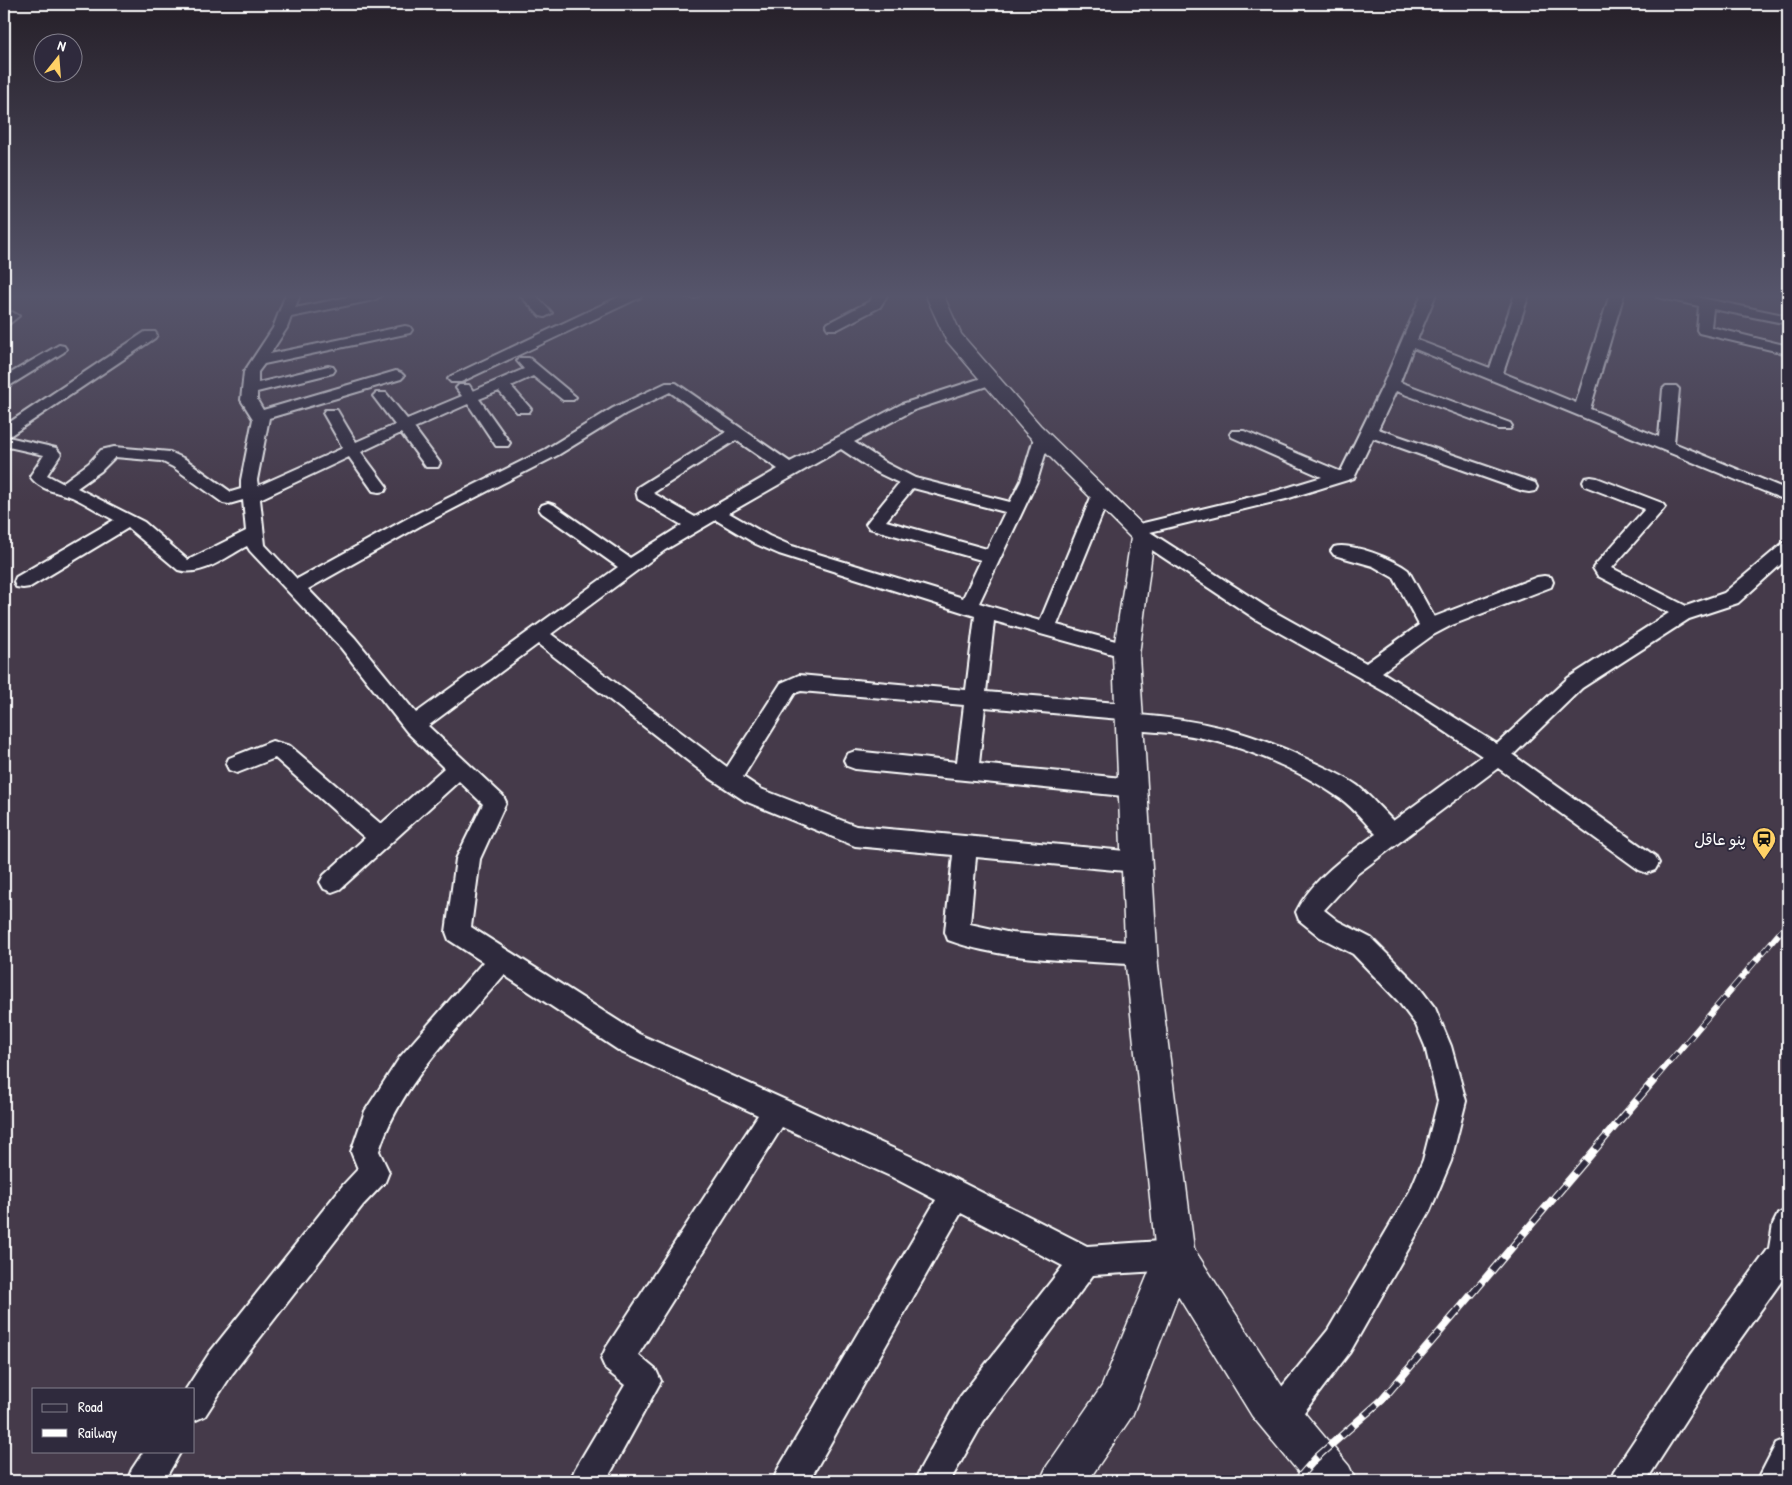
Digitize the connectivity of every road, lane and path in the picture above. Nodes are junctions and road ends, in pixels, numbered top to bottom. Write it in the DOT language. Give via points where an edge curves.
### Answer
graph roads {
  1 [pos="36,363"];
  2 [pos="108,363"];
  3 [pos="257,363"];
  4 [pos="480,363"];
  5 [pos="526,363"];
  6 [pos="977,363"];
  7 [pos="1400,363"];
  8 [pos="1463,363"];
  9 [pos="1499,363"];
  10 [pos="1596,363"];
  11 [pos="328,370"];
  12 [pos="534,370"];
  13 [pos="396,376"];
  14 [pos="1495,376"];
  15 [pos="991,380"];
  16 [pos="4,383"];
  17 [pos="502,384"];
  18 [pos="1391,384"];
  19 [pos="250,389"];
  20 [pos="1671,389"];
  21 [pos="381,396"];
  22 [pos="568,397"];
  23 [pos="472,398"];
  24 [pos="523,409"];
  25 [pos="1581,411"];
  26 [pos="331,413"];
  27 [pos="259,416"];
  28 [pos="1504,426"];
  29 [pos="403,427"];
  30 [pos="1368,431"];
  31 [pos="737,432"];
  32 [pos="4,434"];
  33 [pos="1238,434"];
  34 [pos="1042,438"];
  35 [pos="4,441"];
  36 [pos="841,441"];
  37 [pos="502,443"];
  38 [pos="22,445"];
  39 [pos="1666,446"];
  40 [pos="352,450"];
  41 [pos="4,456"];
  42 [pos="432,463"];
  43 [pos="790,470"];
  44 [pos="1336,478"];
  45 [pos="909,482"];
  46 [pos="1591,482"];
  47 [pos="379,487"];
  48 [pos="1529,487"];
  49 [pos="64,489"];
  50 [pos="251,494"];
  51 [pos="1101,495"];
  52 [pos="1788,496"];
  53 [pos="548,509"];
  54 [pos="1015,509"];
  55 [pos="716,512"];
  56 [pos="128,520"];
  57 [pos="694,524"];
  58 [pos="1140,533"];
  59 [pos="253,535"];
  60 [pos="1788,548"];
  61 [pos="1340,551"];
  62 [pos="992,556"];
  63 [pos="631,568"];
  64 [pos="23,582"];
  65 [pos="1544,582"];
  66 [pos="295,588"];
  67 [pos="976,609"];
  68 [pos="1685,613"];
  69 [pos="1430,628"];
  70 [pos="1046,629"];
  71 [pos="538,634"];
  72 [pos="1126,651"];
  73 [pos="1367,673"];
  74 [pos="976,700"];
  75 [pos="1129,717"];
  76 [pos="414,726"];
  77 [pos="1498,756"];
  78 [pos="856,760"];
  79 [pos="237,764"];
  80 [pos="459,768"];
  81 [pos="967,771"];
  82 [pos="730,780"];
  83 [pos="1133,788"];
  84 [pos="1392,835"];
  85 [pos="381,838"];
  86 [pos="965,848"];
  87 [pos="1136,862"];
  88 [pos="1647,863"];
  89 [pos="332,882"];
  90 [pos="1141,954"];
  91 [pos="501,960"];
  92 [pos="777,1110"];
  93 [pos="955,1194"];
  94 [pos="1788,1224"];
  95 [pos="1175,1255"];
  96 [pos="1085,1261"];
  97 [pos="195,1403"];
  98 [pos="1280,1416"];
  99 [pos="163,1452"];
  100 [pos="1788,1456"];
  101 [pos="144,1481"];
  102 [pos="587,1481"];
  103 [pos="790,1481"];
  104 [pos="932,1481"];
  105 [pos="1062,1481"];
  106 [pos="1334,1481"];
  107 [pos="1627,1481"];
  108 [pos="1774,1481"];
  1 -- 16 [label="street"];
  2 -- 32 [label="street"];
  3 -- 19 [label="street" via="251,372"];
  4 -- 23 [label="street" via="452,373"];
  5 -- 12 [label="street"];
  6 -- 15 [label="street"];
  7 -- 18 [label="street"];
  8 -- 14 [label="street"];
  9 -- 14 [label="street"];
  10 -- 25 [label="street"];
  11 -- 19 [label="street"];
  12 -- 17 [label="street"];
  12 -- 22 [label="street"];
  13 -- 27 [label="street"];
  14 -- 25 [label="street"];
  15 -- 34 [label="street"];
  15 -- 36 [label="street" via="908,407"];
  17 -- 23 [label="street"];
  17 -- 24 [label="street"];
  18 -- 28 [label="street"];
  18 -- 30 [label="street"];
  19 -- 27 [label="street" via="249,400"];
  20 -- 39 [label="street"];
  21 -- 29 [label="street"];
  23 -- 29 [label="street"];
  23 -- 37 [label="street"];
  25 -- 39 [label="street"];
  26 -- 40 [label="street"];
  27 -- 50 [label="street" via="249,480"];
  29 -- 40 [label="street"];
  29 -- 42 [label="street"];
  30 -- 44 [label="street" via="1348,474"];
  30 -- 48 [label="street"];
  31 -- 43 [label="street"];
  31 -- 57 [label="street" via="644,490 644,495"];
  31 -- 66 [label="street" via="671,386 618,411 552,452 414,522"];
  33 -- 44 [label="street"];
  34 -- 51 [label="street"];
  34 -- 54 [label="street" via="1029,481"];
  35 -- 38 [label="street"];
  36 -- 43 [label="street"];
  36 -- 45 [label="street"];
  38 -- 41 [label="street"];
  38 -- 49 [label="street" via="53,454 38,476"];
  39 -- 52 [label="street"];
  40 -- 47 [label="street"];
  40 -- 50 [label="street"];
  43 -- 55 [label="street"];
  44 -- 58 [label="street"];
  45 -- 54 [label="street"];
  45 -- 62 [label="street" via="875,524"];
  46 -- 68 [label="street" via="1656,507 1602,568 1604,572"];
  49 -- 50 [label="street" via="95,467 107,454 114,452 164,456 229,498"];
  49 -- 56 [label="street"];
  50 -- 59 [label="street"];
  51 -- 58 [label="street"];
  51 -- 70 [label="street"];
  53 -- 63 [label="street"];
  54 -- 62 [label="street"];
  55 -- 57 [label="street"];
  55 -- 67 [label="street" via="781,550"];
  56 -- 59 [label="street" via="184,566 194,566"];
  56 -- 64 [label="street"];
  57 -- 63 [label="street"];
  58 -- 72 [label="street"];
  58 -- 73 [label="street" via="1264,616"];
  59 -- 66 [label="street" via="256,547"];
  60 -- 68 [label="street" via="1731,598"];
  61 -- 69 [label="street" via="1394,568 1401,574"];
  62 -- 67 [label="street"];
  63 -- 71 [label="street"];
  65 -- 69 [label="street"];
  66 -- 76 [label="street" via="348,643"];
  67 -- 70 [label="street"];
  67 -- 74 [label="street"];
  68 -- 77 [label="street" via="1575,683"];
  69 -- 73 [label="street"];
  70 -- 72 [label="street"];
  71 -- 76 [label="street"];
  71 -- 82 [label="street"];
  72 -- 75 [label="street"];
  73 -- 77 [label="street"];
  74 -- 75 [label="street"];
  74 -- 81 [label="street"];
  74 -- 82 [label="street" via="799,683 788,688"];
  75 -- 83 [label="street"];
  75 -- 84 [label="street" via="1220,734 1269,751 1350,793"];
  76 -- 80 [label="street"];
  77 -- 84 [label="street"];
  77 -- 88 [label="street"];
  78 -- 81 [label="street"];
  79 -- 85 [label="street" via="272,749 282,752"];
  80 -- 85 [label="street"];
  80 -- 91 [label="street" via="495,802 468,859 458,932"];
  81 -- 83 [label="street"];
  82 -- 86 [label="street" via="753,795 855,836"];
  83 -- 87 [label="street"];
  84 -- 98 [label="street" via="1349,867 1308,912 1329,929 1362,946 1388,970 1426,1017 1438,1046 1452,1101 1437,1161 1420,1201 1339,1341"];
  85 -- 89 [label="street"];
  86 -- 87 [label="street"];
  86 -- 90 [label="street" via="957,932 1011,944"];
  87 -- 90 [label="street"];
  90 -- 95 [label="street"];
  91 -- 92 [label="street" via="630,1043"];
  91 -- 97 [label="street" via="409,1066 375,1121 365,1152 375,1172 353,1195 221,1363"];
  92 -- 93 [label="street"];
  92 -- 102 [label="street" via="617,1359 645,1381"];
  93 -- 96 [label="street"];
  93 -- 103 [label="street"];
  94 -- 107 [label="street" via="1783,1254 1702,1366"];
  95 -- 96 [label="street"];
  95 -- 98 [label="street" via="1267,1401"];
  95 -- 105 [label="street" via="1117,1401"];
  96 -- 104 [label="street" via="972,1409"];
  98 -- 106 [label="street"];
  99 -- 101 [label="street"];
  100 -- 108 [label="street"];
}
